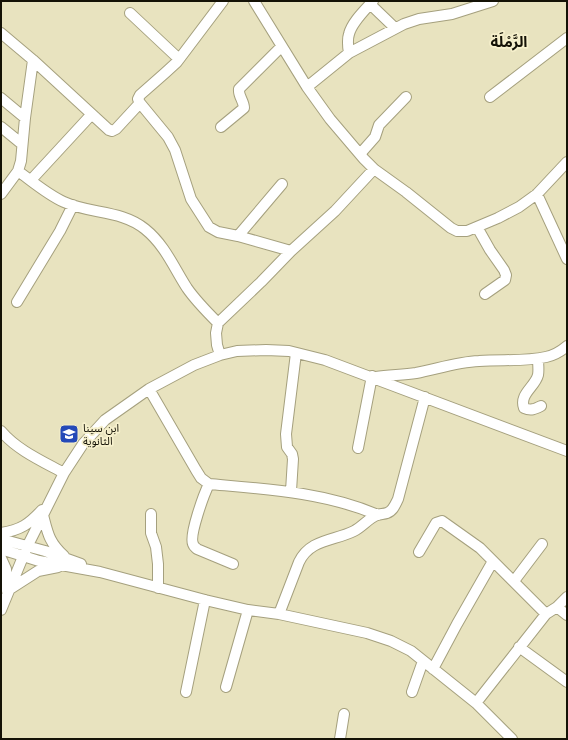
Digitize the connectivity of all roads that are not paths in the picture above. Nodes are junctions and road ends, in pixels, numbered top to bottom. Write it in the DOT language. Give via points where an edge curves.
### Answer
graph roads {
  1 [pos="223,1"];
  2 [pos="254,1"];
  3 [pos="493,1"];
  4 [pos="372,3"];
  5 [pos="470,5"];
  6 [pos="130,13"];
  7 [pos="395,28"];
  8 [pos="1,33"];
  9 [pos="567,38"];
  10 [pos="281,46"];
  11 [pos="348,53"];
  12 [pos="179,59"];
  13 [pos="33,60"];
  14 [pos="307,87"];
  15 [pos="406,97"];
  16 [pos="490,97"];
  17 [pos="1,98"];
  18 [pos="140,103"];
  19 [pos="91,115"];
  20 [pos="25,118"];
  21 [pos="1,127"];
  22 [pos="222,127"];
  23 [pos="22,144"];
  24 [pos="360,154"];
  25 [pos="567,162"];
  26 [pos="374,169"];
  27 [pos="18,172"];
  28 [pos="31,180"];
  29 [pos="282,184"];
  30 [pos="1,194"];
  31 [pos="537,194"];
  32 [pos="73,205"];
  33 [pos="476,227"];
  34 [pos="238,236"];
  35 [pos="291,251"];
  36 [pos="567,259"];
  37 [pos="485,294"];
  38 [pos="17,302"];
  39 [pos="218,323"];
  40 [pos="567,346"];
  41 [pos="296,353"];
  42 [pos="220,355"];
  43 [pos="538,359"];
  44 [pos="373,377"];
  45 [pos="149,390"];
  46 [pos="425,397"];
  47 [pos="541,406"];
  48 [pos="1,431"];
  49 [pos="358,448"];
  50 [pos="567,451"];
  51 [pos="64,473"];
  52 [pos="209,484"];
  53 [pos="291,491"];
  54 [pos="49,502"];
  55 [pos="151,514"];
  56 [pos="43,515"];
  57 [pos="378,515"];
  58 [pos="1,533"];
  59 [pos="1,539"];
  60 [pos="542,544"];
  61 [pos="28,547"];
  62 [pos="1,550"];
  63 [pos="419,552"];
  64 [pos="23,557"];
  65 [pos="1,558"];
  66 [pos="493,561"];
  67 [pos="66,562"];
  68 [pos="233,564"];
  69 [pos="514,582"];
  70 [pos="158,588"];
  71 [pos="9,592"];
  72 [pos="567,597"];
  73 [pos="205,600"];
  74 [pos="557,607"];
  75 [pos="1,610"];
  76 [pos="248,610"];
  77 [pos="279,614"];
  78 [pos="546,614"];
  79 [pos="567,615"];
  80 [pos="519,647"];
  81 [pos="423,661"];
  82 [pos="433,669"];
  83 [pos="567,682"];
  84 [pos="226,687"];
  85 [pos="186,692"];
  86 [pos="412,692"];
  87 [pos="476,703"];
  88 [pos="344,714"];
  89 [pos="340,739"];
  90 [pos="512,739"];
  1 -- 12 [label="street"];
  2 -- 10 [label="street"];
  3 -- 5 [label="street"];
  4 -- 7 [label="street"];
  4 -- 11 [label="street" via="349,34"];
  5 -- 7 [label="street" via="452,14 410,21"];
  6 -- 12 [label="street"];
  7 -- 11 [label="street"];
  8 -- 13 [label="street"];
  9 -- 16 [label="street"];
  10 -- 14 [label="street"];
  10 -- 22 [label="street" via="238,89 244,108"];
  11 -- 14 [label="street"];
  12 -- 18 [label="street" via="138,96"];
  13 -- 19 [label="street"];
  13 -- 20 [label="street"];
  14 -- 24 [label="street"];
  15 -- 24 [label="street" via="379,125 375,137"];
  17 -- 20 [label="street"];
  18 -- 19 [label="street" via="112,131"];
  18 -- 34 [label="street" via="168,137 175,150 191,199 204,220 214,230"];
  19 -- 28 [label="street"];
  20 -- 23 [label="street"];
  21 -- 23 [label="street"];
  23 -- 27 [label="street"];
  24 -- 26 [label="street"];
  25 -- 31 [label="street"];
  26 -- 33 [label="street" via="451,228 467,231"];
  26 -- 35 [label="street" via="336,211"];
  27 -- 28 [label="street"];
  27 -- 30 [label="street"];
  28 -- 32 [label="street"];
  29 -- 34 [label="street"];
  31 -- 33 [label="street" via="519,207"];
  31 -- 36 [label="street"];
  32 -- 38 [label="street"];
  32 -- 39 [label="street" via="129,219 144,228 172,260 202,308"];
  33 -- 37 [label="street" via="506,275 505,280"];
  34 -- 35 [label="street"];
  35 -- 39 [label="street"];
  39 -- 42 [label="street" via="216,333"];
  40 -- 43 [label="street" via="561,352"];
  41 -- 42 [label="street" via="266,350 237,351"];
  41 -- 44 [label="street"];
  41 -- 53 [label="street" via="286,434 287,447 293,459"];
  42 -- 45 [label="street" via="194,365"];
  43 -- 44 [label="street" via="478,361 416,373"];
  43 -- 47 [label="street" via="538,376 522,403 524,408 533,410"];
  44 -- 46 [label="street"];
  44 -- 49 [label="street"];
  45 -- 51 [label="street" via="105,420 83,444"];
  45 -- 52 [label="street" via="201,478"];
  46 -- 50 [label="street"];
  46 -- 57 [label="street" via="398,499 393,509"];
  48 -- 51 [label="street" via="9,440 39,460"];
  51 -- 54 [label="street"];
  52 -- 53 [label="street"];
  52 -- 68 [label="street" via="203,495 192,542 197,549"];
  53 -- 57 [label="street" via="358,507"];
  54 -- 56 [label="street"];
  54 -- 58 [label="street" via="33,520 14,531"];
  55 -- 70 [label="street" via="151,533 158,564"];
  56 -- 61 [label="street"];
  56 -- 67 [label="street" via="49,539"];
  57 -- 77 [label="street" via="356,530 314,544 302,554"];
  59 -- 61 [label="street"];
  60 -- 69 [label="street"];
  61 -- 64 [label="street"];
  61 -- 67 [label="street" via="45,551"];
  62 -- 64 [label="street"];
  63 -- 66 [label="street" via="436,523 442,521 480,548"];
  64 -- 67 [label="street" via="38,562"];
  64 -- 71 [label="street"];
  65 -- 71 [label="street" via="6,569"];
  66 -- 69 [label="street"];
  66 -- 82 [label="street"];
  67 -- 70 [label="street"];
  67 -- 71 [label="street" via="38,571"];
  69 -- 78 [label="street"];
  70 -- 73 [label="street"];
  71 -- 75 [label="street"];
  72 -- 74 [label="street"];
  73 -- 76 [label="street"];
  73 -- 85 [label="street"];
  74 -- 78 [label="street"];
  74 -- 79 [label="street"];
  76 -- 77 [label="street"];
  76 -- 84 [label="street"];
  77 -- 81 [label="street" via="367,633 391,641 411,651"];
  78 -- 80 [label="street"];
  80 -- 83 [label="street"];
  80 -- 87 [label="street"];
  81 -- 82 [label="street"];
  81 -- 86 [label="street"];
  82 -- 87 [label="street"];
  87 -- 90 [label="street"];
  88 -- 89 [label="street"];
}
